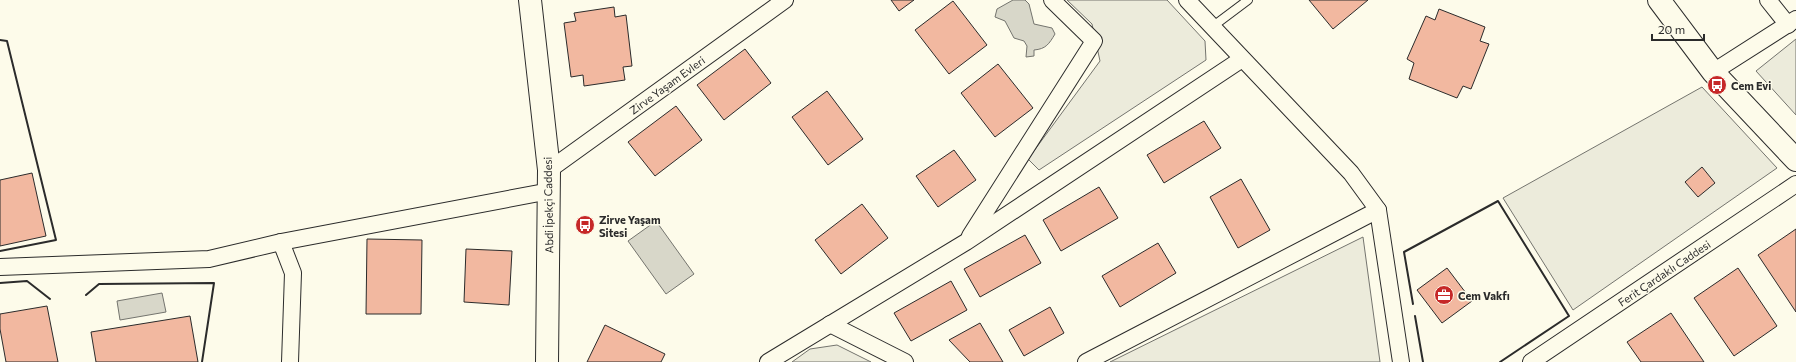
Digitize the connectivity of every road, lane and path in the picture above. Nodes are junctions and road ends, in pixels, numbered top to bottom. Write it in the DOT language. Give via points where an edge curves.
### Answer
graph roads {
  1 [pos="530,0"];
  2 [pos="785,0"];
  3 [pos="1052,0"];
  4 [pos="1187,0"];
  5 [pos="1248,0"];
  6 [pos="1659,0"];
  7 [pos="1768,0"];
  8 [pos="1792,22"];
  9 [pos="1212,27"];
  10 [pos="1242,59"];
  11 [pos="1713,72"];
  12 [pos="1796,160"];
  13 [pos="550,180"];
  14 [pos="1796,184"];
  15 [pos="1378,210"];
  16 [pos="282,242"];
  17 [pos="966,242"];
  18 [pos="0,267"];
  19 [pos="830,324"];
  20 [pos="290,362"];
  21 [pos="547,362"];
  22 [pos="768,362"];
  23 [pos="905,362"];
  24 [pos="1086,362"];
  25 [pos="1400,362"];
  26 [pos="1531,362"];
  1 -- 13 [label="main road, Abdi İpekçi Caddesi"];
  2 -- 13 [label="street, Zirve Yaşam Evleri"];
  3 -- 17 [label="street" via="1094,41"];
  4 -- 9 [label="street"];
  5 -- 9 [label="lane"];
  6 -- 11 [label="main road"];
  7 -- 8 [label="street"];
  8 -- 11 [label="street"];
  9 -- 10 [label="street"];
  10 -- 15 [label="street" via="1351,173"];
  10 -- 17 [label="street"];
  11 -- 12 [label="main road"];
  13 -- 16 [label="street"];
  13 -- 21 [label="main road, Abdi İpekçi Caddesi"];
  14 -- 26 [label="street, Ferit Çardaklı Caddesi"];
  15 -- 24 [label="street"];
  15 -- 25 [label="street"];
  16 -- 18 [label="street" via="209,259"];
  16 -- 20 [label="street" via="293,272"];
  17 -- 19 [label="street"];
  19 -- 22 [label="street"];
  19 -- 23 [label="street"];
}
